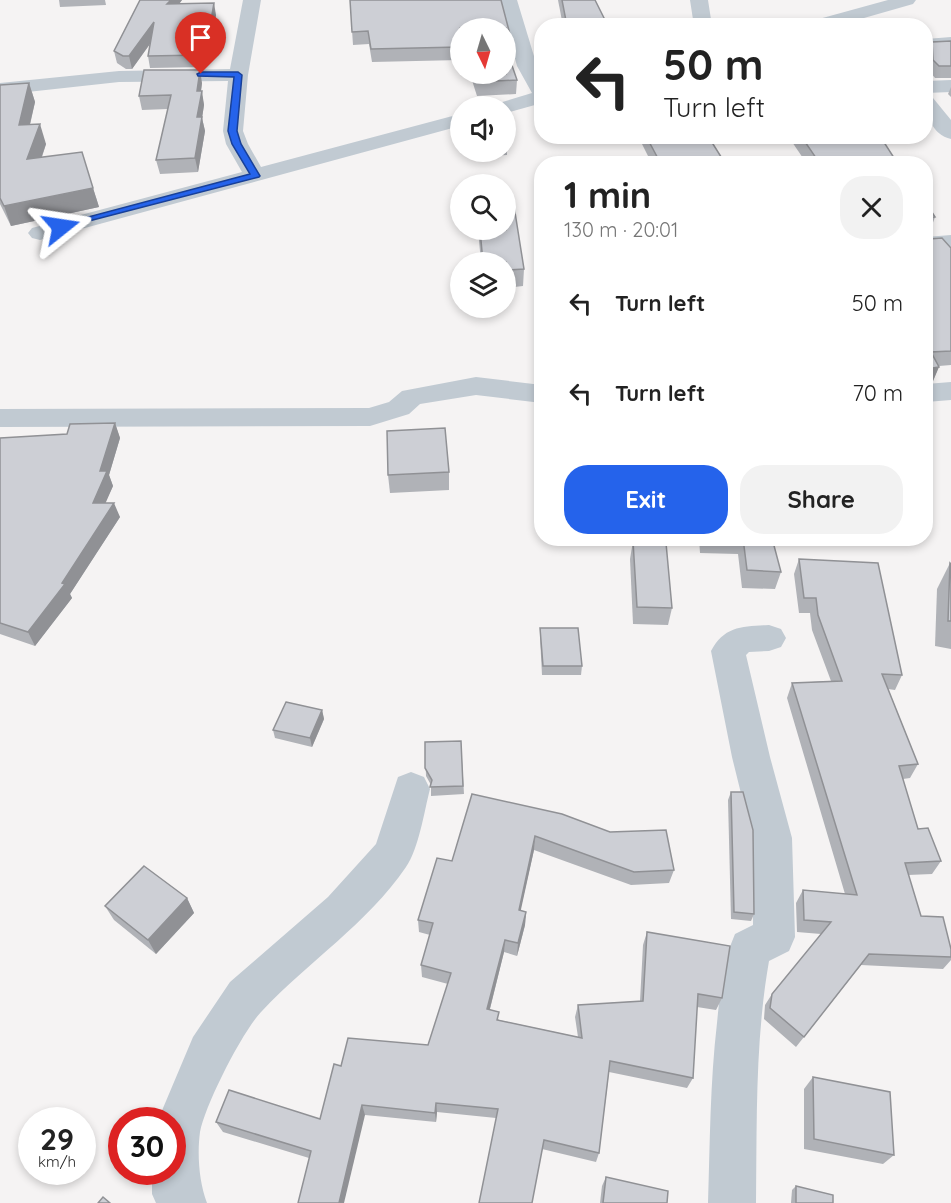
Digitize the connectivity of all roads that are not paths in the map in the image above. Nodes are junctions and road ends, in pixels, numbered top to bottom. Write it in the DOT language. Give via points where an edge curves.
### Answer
graph roads {
  1 [pos="252,0"];
  2 [pos="508,0"];
  3 [pos="699,0"];
  4 [pos="908,0"];
  5 [pos="702,18"];
  6 [pos="865,18"];
  7 [pos="951,42"];
  8 [pos="933,43"];
  9 [pos="238,75"];
  10 [pos="534,80"];
  11 [pos="951,86"];
  12 [pos="933,87"];
  13 [pos="0,89"];
  14 [pos="534,98"];
  15 [pos="516,104"];
  16 [pos="933,111"];
  17 [pos="450,123"];
  18 [pos="951,133"];
  19 [pos="255,176"];
  20 [pos="40,233"];
  21 [pos="951,242"];
  22 [pos="933,243"];
  23 [pos="951,392"];
  24 [pos="534,393"];
  25 [pos="933,393"];
  26 [pos="0,418"];
  27 [pos="769,638"];
  28 [pos="411,789"];
  29 [pos="183,1203"];
  30 [pos="732,1203"];
  1 -- 9 [label="street"];
  2 -- 10 [label="street"];
  3 -- 5 [label="street"];
  4 -- 6 [label="street"];
  7 -- 8 [label="street"];
  9 -- 13 [label="street" via="96,77"];
  9 -- 19 [label="street" via="233,131"];
  11 -- 12 [label="street"];
  14 -- 15 [label="street"];
  16 -- 18 [label="street"];
  17 -- 19 [label="street"];
  19 -- 20 [label="street"];
  21 -- 22 [label="street"];
  23 -- 25 [label="street"];
  24 -- 26 [label="street" via="476,386 412,397 399,408 370,417"];
  27 -- 30 [label="street" via="741,639 728,651 772,838 774,937 750,948 742,983 735,1048"];
  28 -- 29 [label="street" via="393,853 343,911 245,997 209,1053 177,1131 176,1194"];
}
